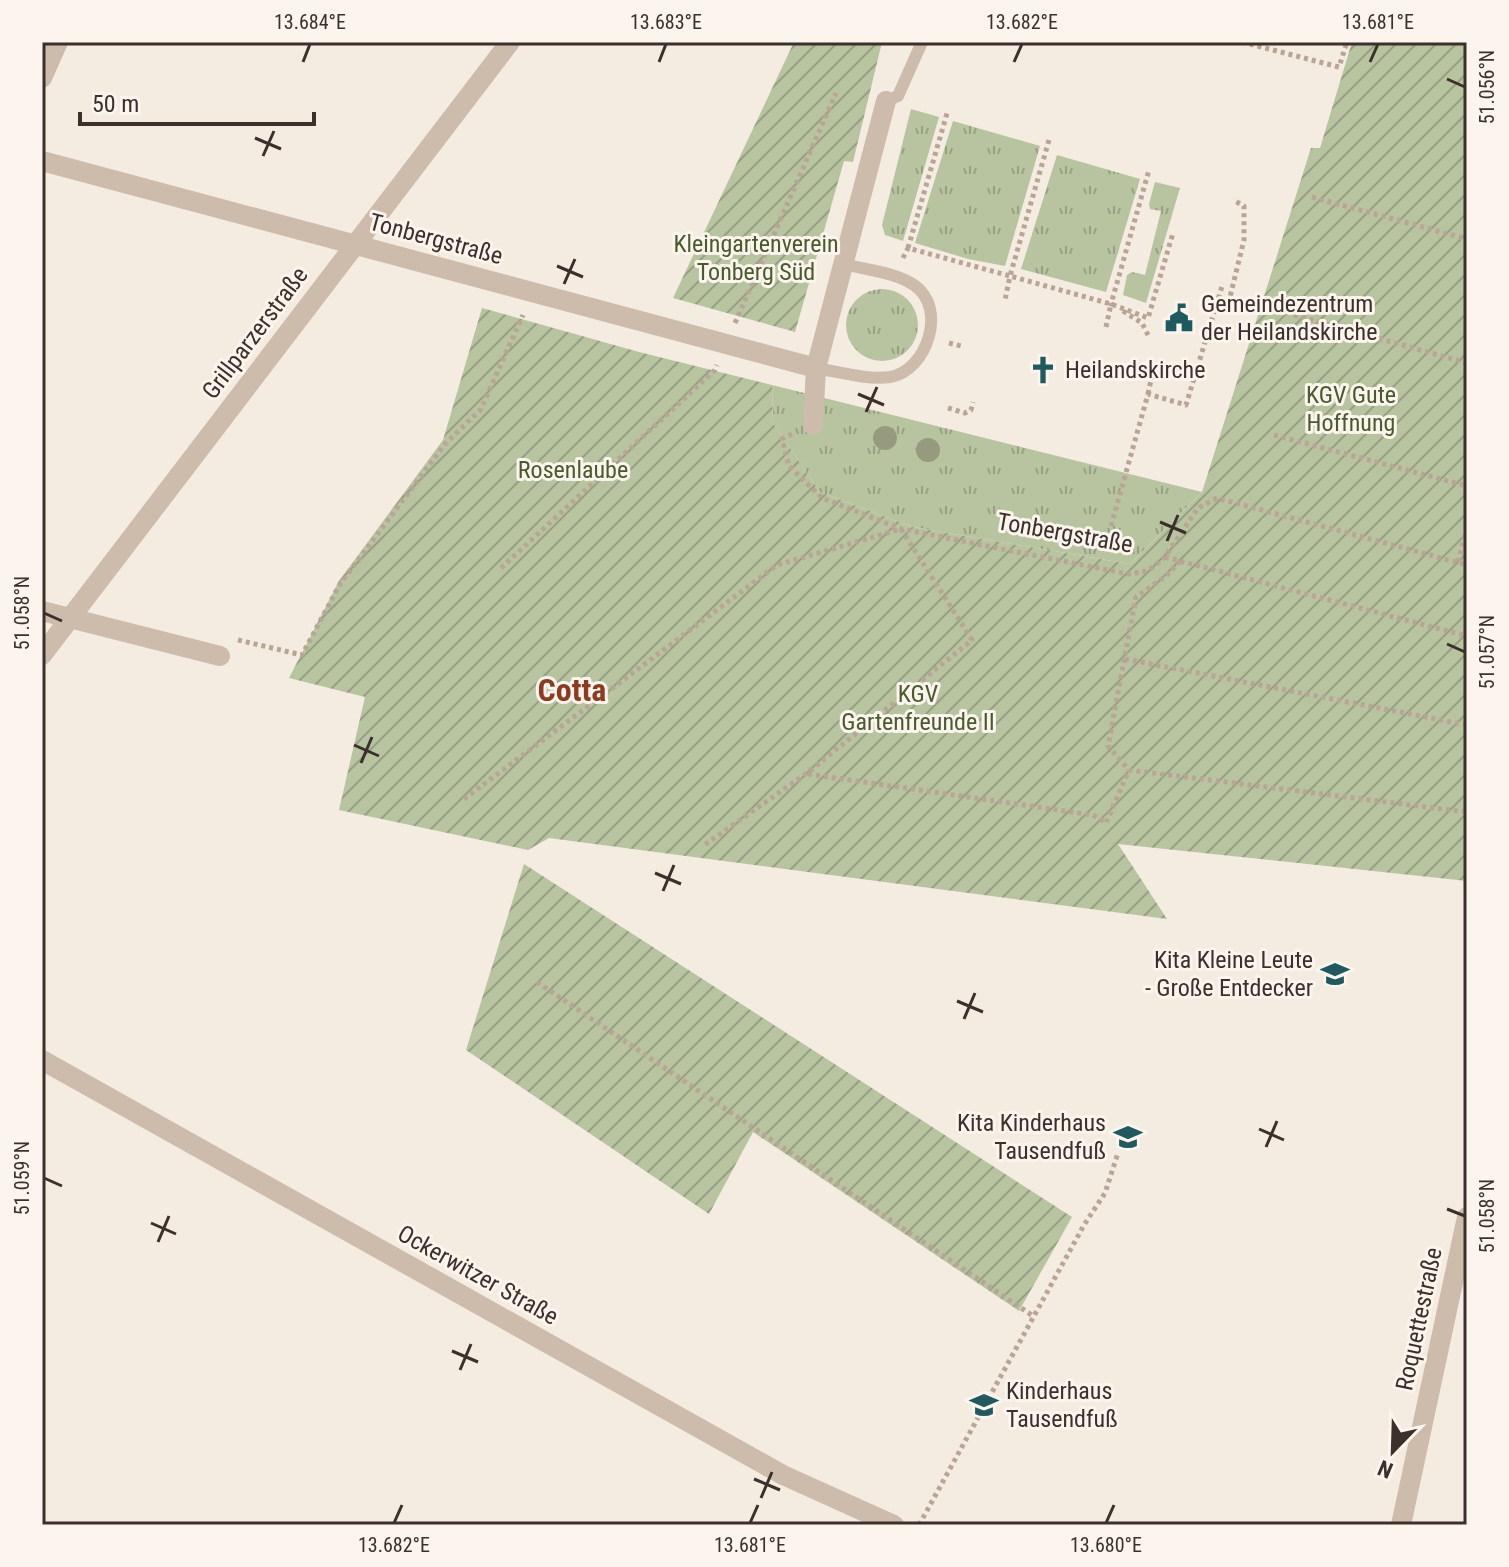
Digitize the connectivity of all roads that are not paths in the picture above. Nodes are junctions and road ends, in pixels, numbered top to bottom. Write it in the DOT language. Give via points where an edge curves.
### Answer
graph roads {
  1 [pos="58,42"];
  2 [pos="510,42"];
  3 [pos="922,42"];
  4 [pos="42,78"];
  5 [pos="886,101"];
  6 [pos="42,161"];
  7 [pos="355,245"];
  8 [pos="844,264"];
  9 [pos="816,368"];
  10 [pos="813,425"];
  11 [pos="42,611"];
  12 [pos="70,619"];
  13 [pos="42,655"];
  14 [pos="220,656"];
  15 [pos="42,1060"];
  16 [pos="1467,1217"];
  17 [pos="894,1525"];
  18 [pos="1401,1525"];
  1 -- 4 [label="street"];
  2 -- 7 [label="street, Grillparzerstraße"];
  3 -- 5 [label="lane" via="898,96"];
  5 -- 8 [label="street"];
  6 -- 7 [label="street, Tonbergstraße"];
  7 -- 9 [label="street, Tonbergstraße"];
  7 -- 12 [label="street, Grillparzerstraße"];
  8 -- 9 [label="street"];
  8 -- 9 [label="lane" via="916,286 927,299 929,337 922,355 906,371 889,377"];
  9 -- 10 [label="street"];
  11 -- 12 [label="street"];
  12 -- 13 [label="street, Grillparzerstraße"];
  12 -- 14 [label="street"];
  15 -- 17 [label="street, Ockerwitzer Straße" via="783,1475"];
  16 -- 18 [label="street, Roquettestraße"];
}
